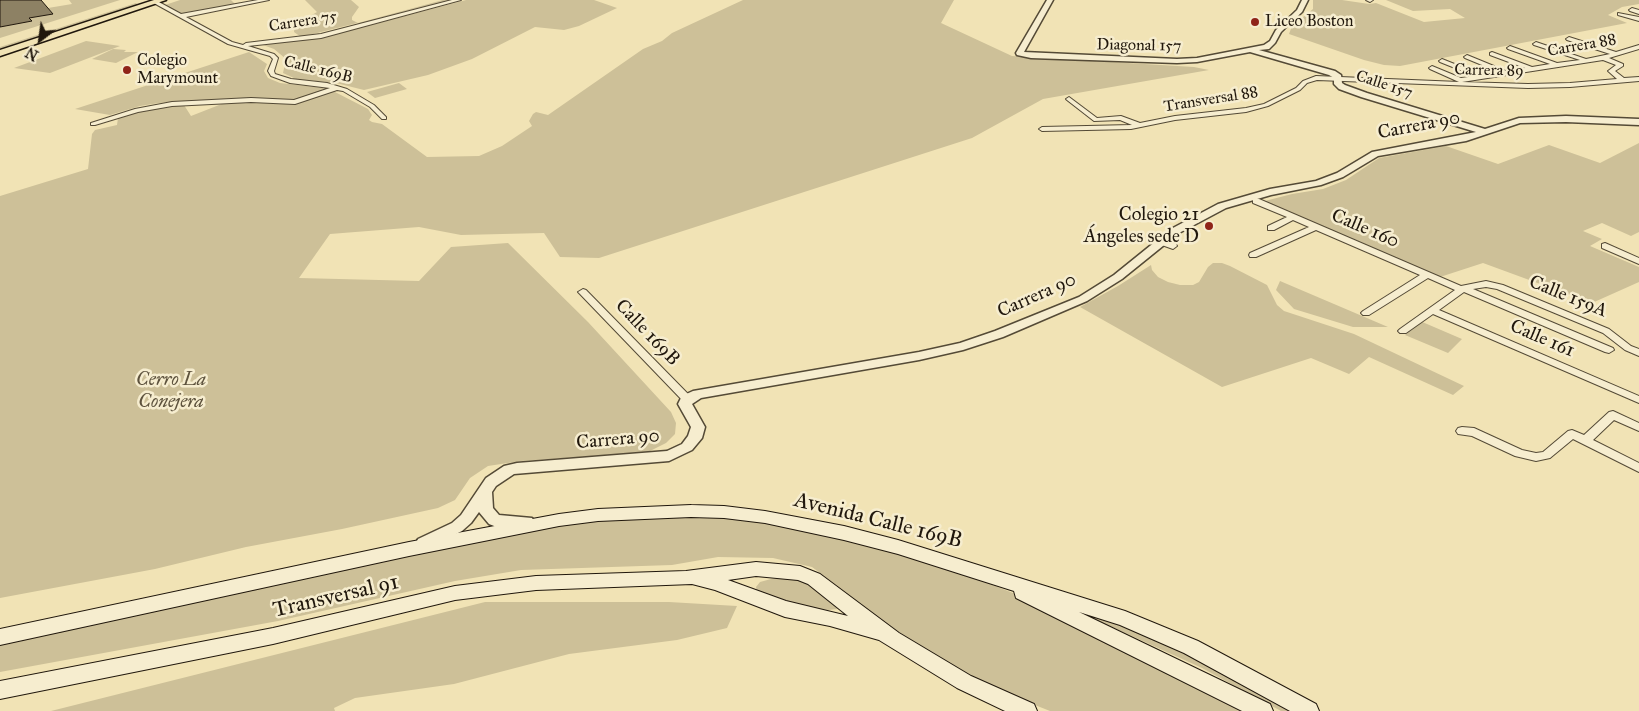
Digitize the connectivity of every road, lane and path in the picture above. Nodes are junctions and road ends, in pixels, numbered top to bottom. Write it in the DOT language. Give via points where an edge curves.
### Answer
graph roads {
  1 [pos="139,0"];
  2 [pos="266,0"];
  3 [pos="458,0"];
  4 [pos="1050,0"];
  5 [pos="1306,0"];
  6 [pos="156,1"];
  7 [pos="167,9"];
  8 [pos="1632,10"];
  9 [pos="127,11"];
  10 [pos="1639,12"];
  11 [pos="1620,14"];
  12 [pos="180,16"];
  13 [pos="1639,19"];
  14 [pos="1569,39"];
  15 [pos="0,44"];
  16 [pos="1536,44"];
  17 [pos="240,45"];
  18 [pos="1639,47"];
  19 [pos="1510,48"];
  20 [pos="1251,50"];
  21 [pos="0,53"];
  22 [pos="1492,54"];
  23 [pos="1618,55"];
  24 [pos="1467,57"];
  25 [pos="1603,58"];
  26 [pos="1584,59"];
  27 [pos="1442,60"];
  28 [pos="1556,64"];
  29 [pos="1432,68"];
  30 [pos="1530,68"];
  31 [pos="1505,73"];
  32 [pos="1480,76"];
  33 [pos="1339,78"];
  34 [pos="1639,79"];
  35 [pos="1460,80"];
  36 [pos="1624,81"];
  37 [pos="1440,83"];
  38 [pos="336,88"];
  39 [pos="1069,99"];
  40 [pos="384,118"];
  41 [pos="1639,122"];
  42 [pos="93,124"];
  43 [pos="1142,126"];
  44 [pos="1042,129"];
  45 [pos="1486,132"];
  46 [pos="1256,201"];
  47 [pos="1293,217"];
  48 [pos="1315,227"];
  49 [pos="1271,228"];
  50 [pos="1605,246"];
  51 [pos="1253,255"];
  52 [pos="1639,261"];
  53 [pos="1426,275"];
  54 [pos="1462,289"];
  55 [pos="583,292"];
  56 [pos="1432,310"];
  57 [pos="1366,313"];
  58 [pos="1403,331"];
  59 [pos="1609,350"];
  60 [pos="1639,353"];
  61 [pos="687,399"];
  62 [pos="1639,400"];
  63 [pos="1639,427"];
  64 [pos="1462,431"];
  65 [pos="1585,441"];
  66 [pos="1639,468"];
  67 [pos="485,492"];
  68 [pos="559,520"];
  69 [pos="409,549"];
  70 [pos="970,568"];
  71 [pos="686,578"];
  72 [pos="0,636"];
  73 [pos="892,639"];
  74 [pos="1206,682"];
  75 [pos="0,690"];
  76 [pos="1027,711"];
  77 [pos="1254,711"];
  78 [pos="1263,711"];
  79 [pos="1308,711"];
  1 -- 15 [label="highway"];
  2 -- 12 [label="street"];
  3 -- 17 [label="street, Carrera 75" via="327,34"];
  4 -- 20 [label="street, Diagonal 157" via="1020,52 1026,55 1177,61"];
  5 -- 20 [label="street" via="1300,12 1278,31 1273,42"];
  6 -- 7 [label="street, Calle 169B"];
  6 -- 9 [label="highway"];
  7 -- 9 [label="highway"];
  7 -- 12 [label="street, Calle 169B"];
  8 -- 10 [label="street"];
  9 -- 21 [label="highway"];
  11 -- 13 [label="street"];
  12 -- 17 [label="street, Calle 169B" via="228,42"];
  14 -- 23 [label="street"];
  16 -- 26 [label="street"];
  17 -- 38 [label="street, Calle 169B" via="275,57 271,71 284,80"];
  18 -- 23 [label="street, Carrera 88"];
  19 -- 28 [label="street"];
  20 -- 33 [label="street, Calle 157" via="1320,69"];
  22 -- 30 [label="street"];
  23 -- 25 [label="street, Carrera 88"];
  24 -- 31 [label="street"];
  25 -- 26 [label="street, Carrera 88"];
  25 -- 36 [label="street" via="1621,66 1611,71"];
  26 -- 28 [label="street, Carrera 88"];
  27 -- 32 [label="street"];
  28 -- 30 [label="street, Carrera 88"];
  29 -- 35 [label="street"];
  30 -- 31 [label="street, Carrera 88"];
  31 -- 32 [label="street, Carrera 88"];
  32 -- 35 [label="street, Carrera 88"];
  33 -- 37 [label="street, Carrera 89"];
  33 -- 43 [label="street, Transversal 88" via="1311,79 1266,106 1175,118"];
  33 -- 45 [label="street, Calle 157" via="1338,84 1342,87"];
  34 -- 36 [label="street, Carrera 89"];
  35 -- 37 [label="street, Carrera 88"];
  36 -- 37 [label="street, Carrera 89" via="1536,86"];
  38 -- 40 [label="street, Calle 169B" via="353,94"];
  38 -- 42 [label="street" via="295,102 251,100 172,104 138,110"];
  39 -- 43 [label="street, Transversal 88" via="1093,118 1121,118"];
  41 -- 45 [label="street, Carrera 90" via="1537,119 1519,121"];
  43 -- 44 [label="street, Transversal 88"];
  45 -- 61 [label="street, Carrera 90" via="1375,154 1318,184 1270,192 1222,206 1175,231 1168,244 1082,299 990,337 919,356 719,389"];
  46 -- 47 [label="street, Calle 160"];
  47 -- 48 [label="street, Calle 160"];
  47 -- 49 [label="street"];
  48 -- 51 [label="street"];
  48 -- 53 [label="street, Calle 160"];
  50 -- 52 [label="street"];
  53 -- 54 [label="street, Calle 160"];
  53 -- 57 [label="street"];
  54 -- 56 [label="street"];
  54 -- 59 [label="street, Calle 160"];
  54 -- 60 [label="street, Calle 159A" via="1478,285 1500,287 1606,331"];
  55 -- 61 [label="street, Calle 169B"];
  56 -- 58 [label="street"];
  56 -- 62 [label="street, Calle 161"];
  61 -- 67 [label="street, Carrera 90" via="685,404 698,432 692,442 679,452 661,458 517,468 502,474"];
  63 -- 65 [label="street" via="1613,415"];
  64 -- 65 [label="street" via="1474,432 1519,453 1536,457 1546,455 1572,434"];
  65 -- 66 [label="street"];
  67 -- 68 [label="street" via="485,510 494,520 509,523"];
  67 -- 69 [label="street, Carrera 90" via="457,527"];
  68 -- 69 [label="main road, Avenida Calle 169B"];
  68 -- 70 [label="main road, Avenida Calle 169B" via="691,511 765,517 853,536"];
  69 -- 72 [label="main road, Transversal 91"];
  70 -- 74 [label="main road"];
  70 -- 79 [label="main road, Avenida Calle 169B" via="1163,634 1216,659"];
  71 -- 73 [label="main road" via="716,583 785,609 842,621"];
  71 -- 73 [label="main road" via="756,569 800,573 826,587"];
  71 -- 75 [label="main road, Transversal 91" via="536,583 455,593 264,638"];
  73 -- 76 [label="main road" via="964,682"];
  74 -- 77 [label="main road"];
  74 -- 78 [label="main road"];
}
